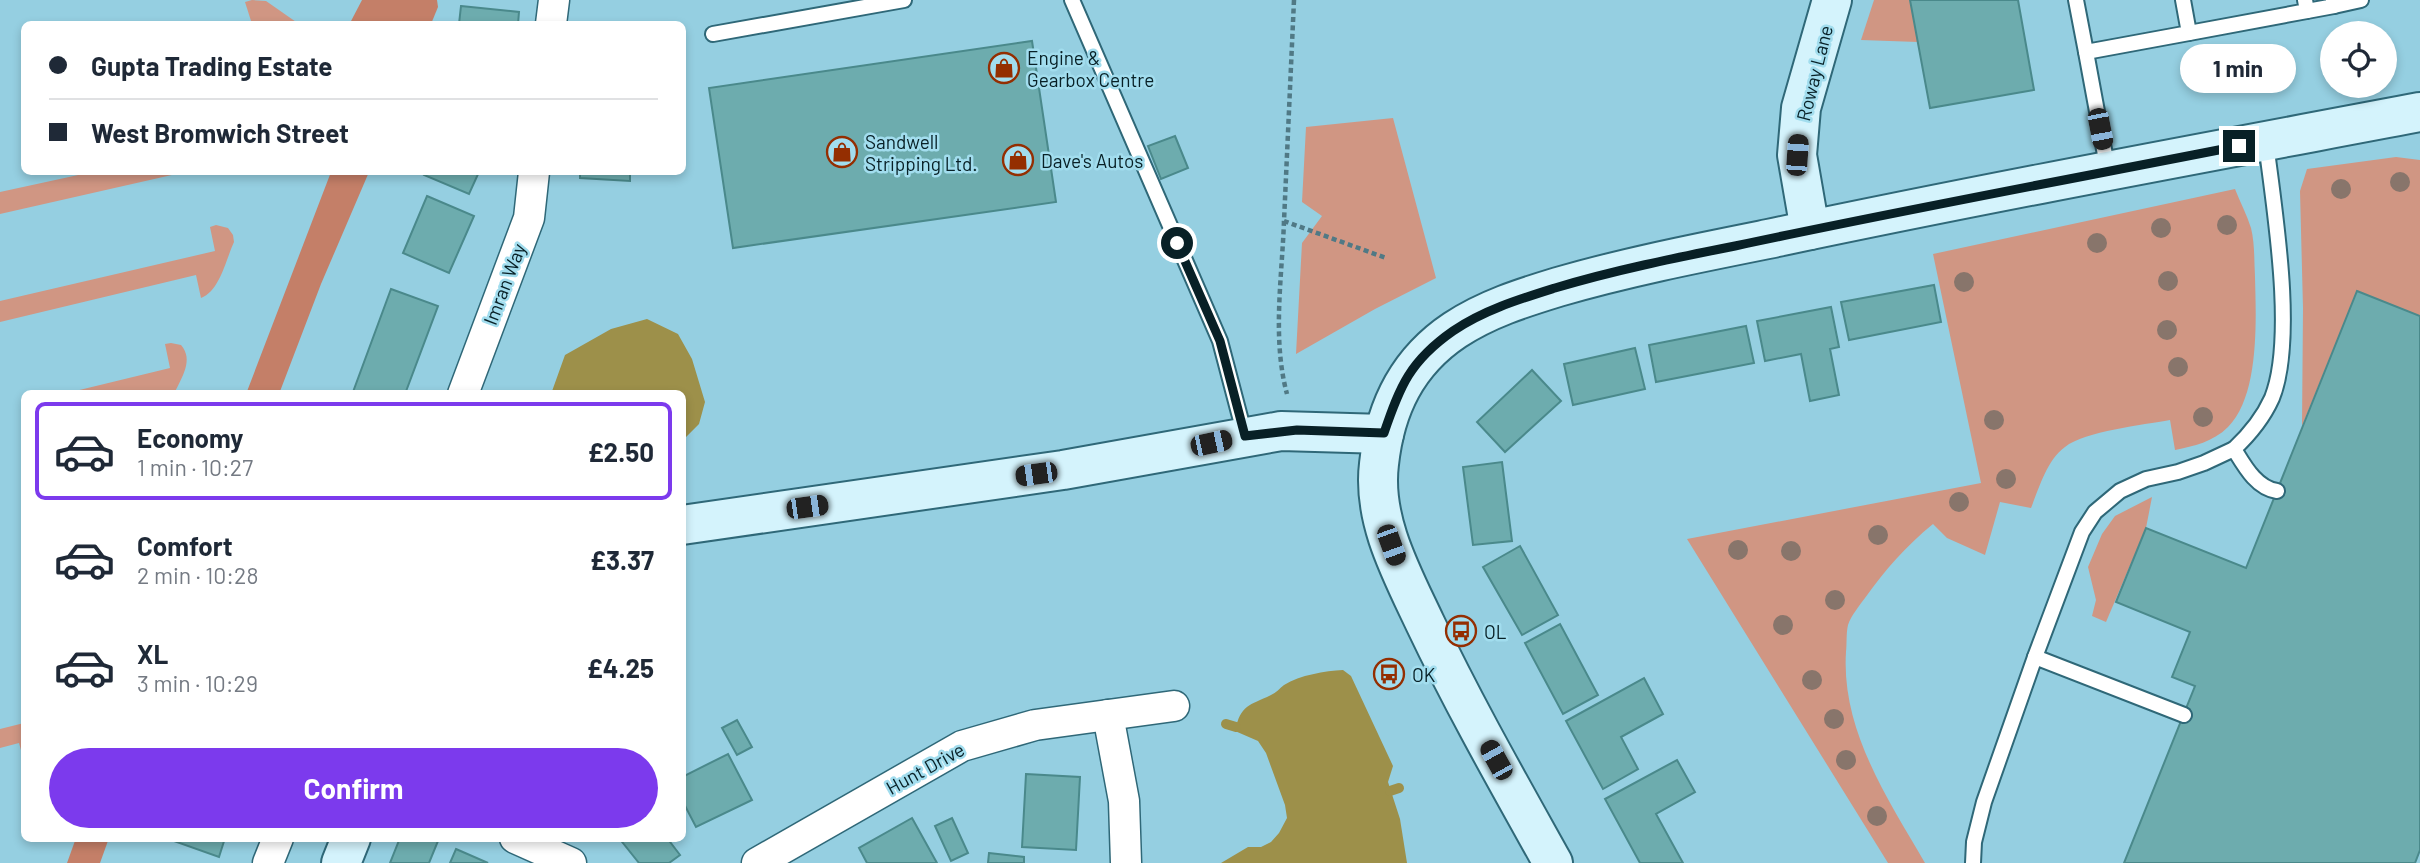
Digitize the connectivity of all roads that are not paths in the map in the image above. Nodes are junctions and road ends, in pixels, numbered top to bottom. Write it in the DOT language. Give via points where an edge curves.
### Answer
graph roads {
  1 [pos="554,0"];
  2 [pos="904,0"];
  3 [pos="1072,0"];
  4 [pos="1832,0"];
  5 [pos="2076,0"];
  6 [pos="2183,0"];
  7 [pos="2363,0"];
  8 [pos="2333,3"];
  9 [pos="2306,6"];
  10 [pos="551,21"];
  11 [pos="2189,33"];
  12 [pos="713,34"];
  13 [pos="2086,52"];
  14 [pos="2420,112"];
  15 [pos="2266,141"];
  16 [pos="2108,172"];
  17 [pos="534,175"];
  18 [pos="1810,230"];
  19 [pos="464,390"];
  20 [pos="1384,433"];
  21 [pos="1245,436"];
  22 [pos="2234,449"];
  23 [pos="2277,491"];
  24 [pos="686,524"];
  25 [pos="2035,657"];
  26 [pos="1174,706"];
  27 [pos="1108,715"];
  28 [pos="2183,715"];
  29 [pos="276,842"];
  30 [pos="349,842"];
  31 [pos="524,842"];
  32 [pos="268,863"];
  33 [pos="341,863"];
  34 [pos="571,863"];
  35 [pos="757,863"];
  36 [pos="1126,863"];
  37 [pos="1553,863"];
  38 [pos="1973,863"];
  1 -- 10 [label="street"];
  2 -- 12 [label="lane"];
  3 -- 21 [label="lane" via="1220,341"];
  4 -- 18 [label="main road, Roway Lane" via="1801,108 1797,155"];
  5 -- 13 [label="lane"];
  6 -- 11 [label="lane"];
  7 -- 8 [label="lane"];
  8 -- 9 [label="lane"];
  9 -- 11 [label="lane"];
  11 -- 13 [label="lane"];
  13 -- 16 [label="lane"];
  14 -- 15 [label="main road"];
  15 -- 16 [label="main road"];
  15 -- 22 [label="lane" via="2282,312 2280,358 2272,397 2254,430"];
  16 -- 18 [label="main road"];
  17 -- 19 [label="street, Imran Way" via="529,218"];
  18 -- 20 [label="main road" via="1610,272 1514,300 1479,316 1419,360 1398,391"];
  20 -- 21 [label="main road" via="1297,430"];
  20 -- 37 [label="main road" via="1378,468 1380,497 1384,528 1397,562 1449,674"];
  21 -- 24 [label="main road" via="1063,470"];
  22 -- 23 [label="lane" via="2253,477 2268,490"];
  22 -- 25 [label="lane" via="2120,491 2095,512 2082,532"];
  25 -- 28 [label="lane"];
  25 -- 38 [label="lane" via="1984,802 1973,842"];
  26 -- 27 [label="street, Hunt Drive"];
  27 -- 35 [label="street, Hunt Drive" via="1035,725 962,746"];
  27 -- 36 [label="street" via="1124,802"];
  29 -- 32 [label="street"];
  30 -- 33 [label="main road"];
  31 -- 34 [label="street"];
}
